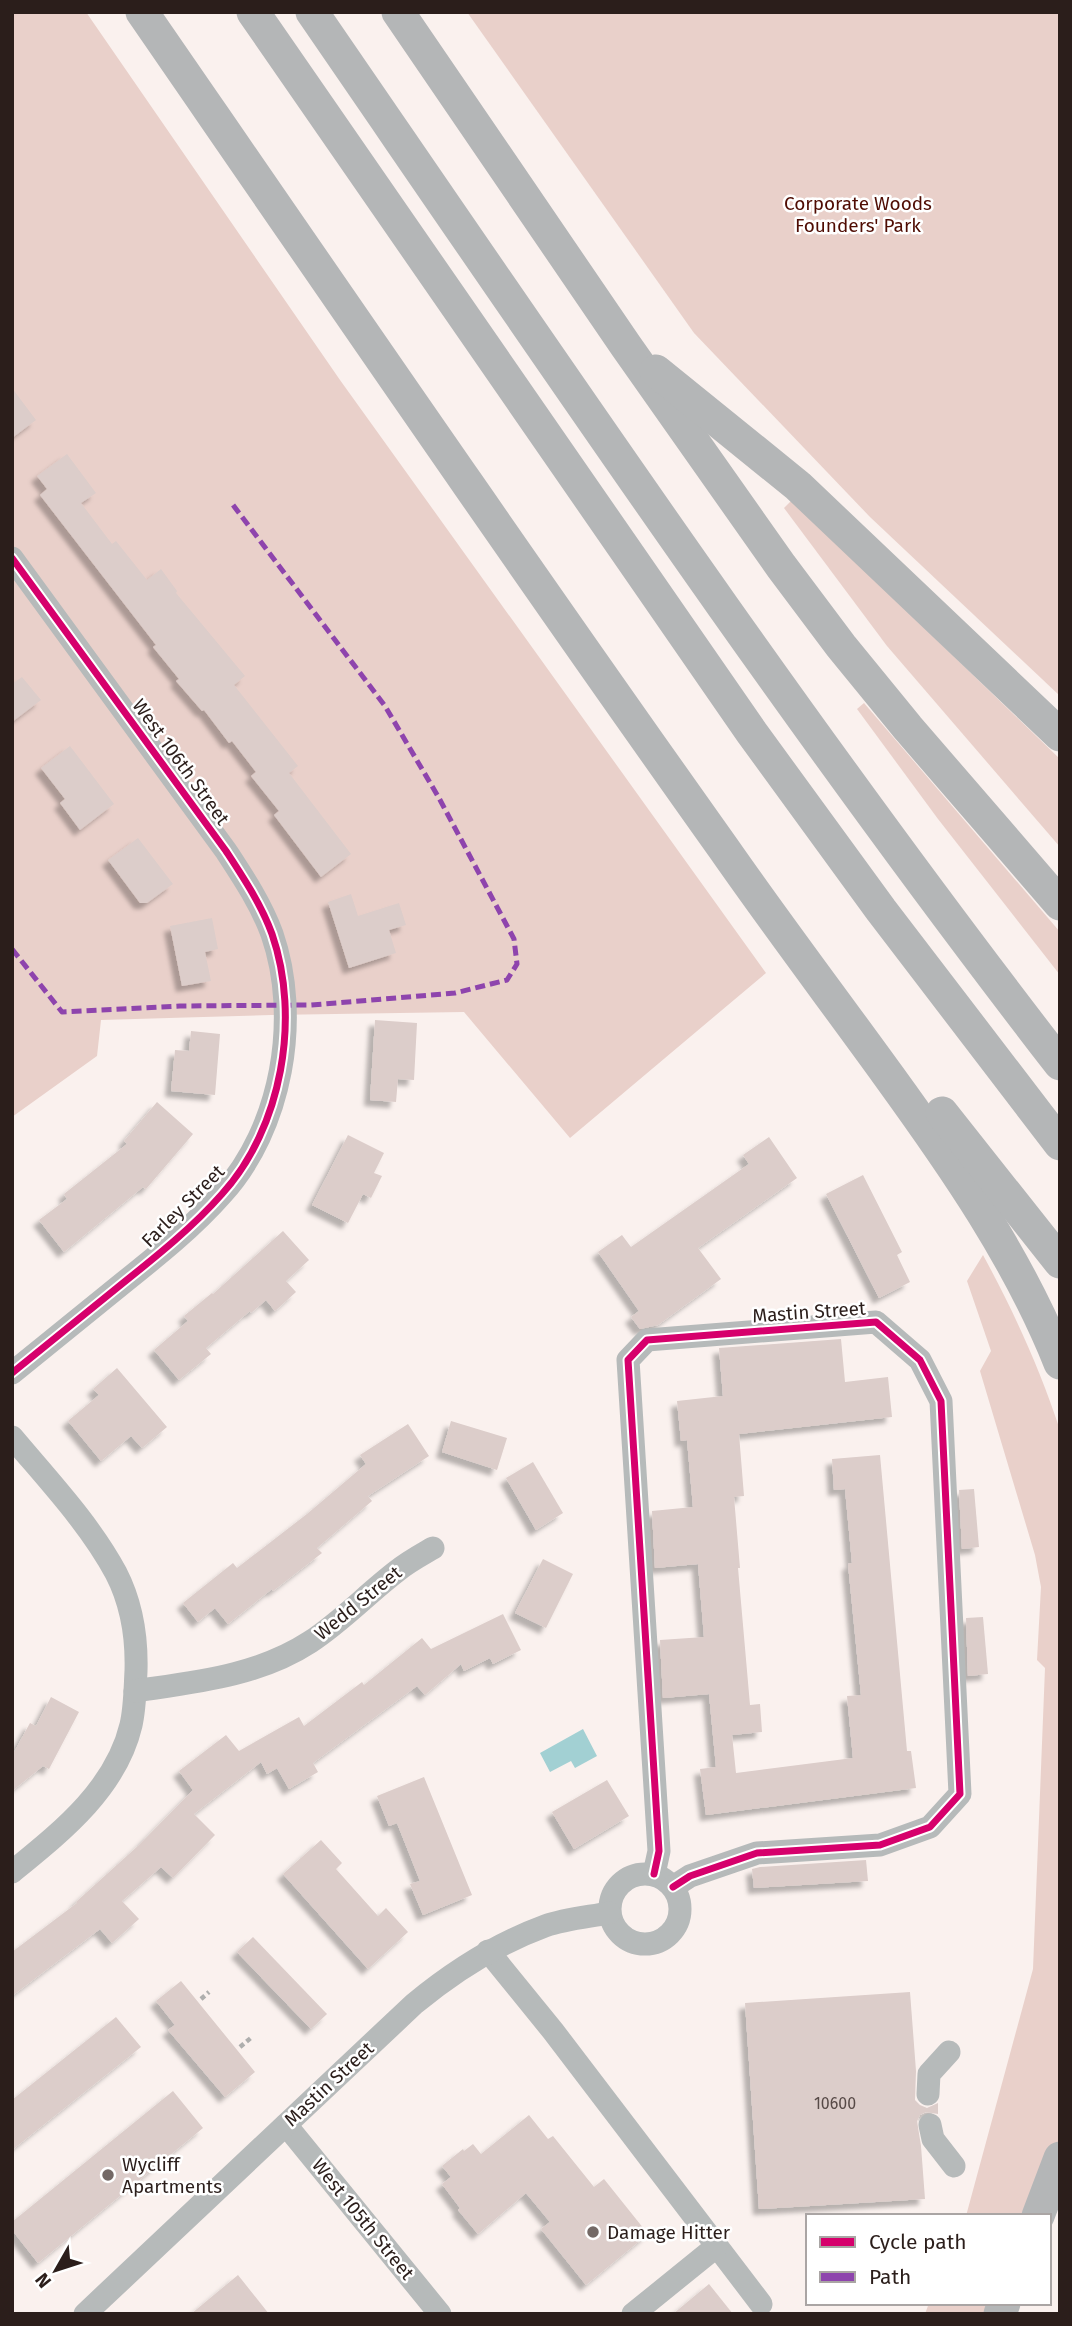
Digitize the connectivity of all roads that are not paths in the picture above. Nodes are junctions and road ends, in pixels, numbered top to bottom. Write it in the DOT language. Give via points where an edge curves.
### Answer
graph roads {
  1 [pos="142,12"];
  2 [pos="253,12"];
  3 [pos="312,12"];
  4 [pos="398,12"];
  5 [pos="626,346"];
  6 [pos="12,558"];
  7 [pos="1060,734"];
  8 [pos="1060,904"];
  9 [pos="285,1004"];
  10 [pos="851,1024"];
  11 [pos="1060,1064"];
  12 [pos="1060,1144"];
  13 [pos="1060,1262"];
  14 [pos="1060,1363"];
  15 [pos="12,1373"];
  16 [pos="12,1437"];
  17 [pos="433,1548"];
  18 [pos="135,1691"];
  19 [pos="12,1872"];
  20 [pos="663,1880"];
  21 [pos="609,1913"];
  22 [pos="488,1951"];
  23 [pos="949,2052"];
  24 [pos="928,2094"];
  25 [pos="286,2125"];
  26 [pos="930,2125"];
  27 [pos="1060,2158"];
  28 [pos="954,2166"];
  29 [pos="1039,2214"];
  30 [pos="717,2246"];
  31 [pos="761,2304"];
  32 [pos="85,2314"];
  33 [pos="440,2314"];
  34 [pos="633,2314"];
  1 -- 10 [label="highway" via="596,668"];
  2 -- 12 [label="highway" via="752,733"];
  3 -- 11 [label="highway" via="735,625 959,934"];
  4 -- 5 [label="highway"];
  5 -- 7 [label="highway" via="798,486"];
  5 -- 8 [label="highway" via="841,646"];
  6 -- 9 [label="street, West 106th Street" via="253,893 272,934"];
  9 -- 15 [label="street, Farley Street" via="276,1088 260,1134 223,1194"];
  10 -- 13 [label="highway" via="918,1082"];
  10 -- 14 [label="highway" via="982,1211"];
  16 -- 18 [label="street" via="88,1529 116,1573 135,1633"];
  17 -- 18 [label="street, Wedd Street" via="308,1643 266,1664 220,1678"];
  18 -- 19 [label="street" via="131,1725 120,1757 96,1794 52,1840"];
  20 -- 20 [label="street, Mastin Street" via="690,1876 757,1853 880,1845 930,1827 960,1794 941,1401 920,1360 876,1322 647,1340 628,1360"];
  20 -- 21 [label="street" via="642,1873 621,1882"];
  20 -- 21 [label="street" via="679,1898 680,1910 678,1922 662,1940 652,1944 629,1941 619,1934"];
  21 -- 22 [label="street, Mastin Street" via="547,1925"];
  22 -- 25 [label="street, Mastin Street" via="414,2004"];
  22 -- 30 [label="street"];
  23 -- 24 [label="street" via="929,2074"];
  25 -- 32 [label="street, Mastin Street"];
  25 -- 33 [label="street, West 105th Street"];
  26 -- 28 [label="street" via="933,2139"];
  27 -- 29 [label="highway"];
  30 -- 31 [label="street"];
  30 -- 34 [label="street"];
}
